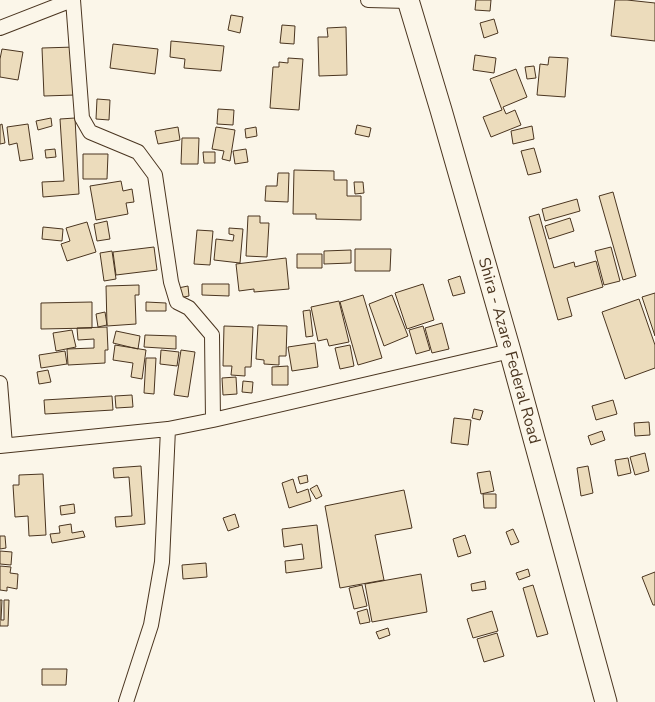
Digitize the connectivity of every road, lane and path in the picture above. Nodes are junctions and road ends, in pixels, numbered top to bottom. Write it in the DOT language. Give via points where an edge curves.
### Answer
graph roads {
  1 [pos="72,0"];
  2 [pos="368,0"];
  3 [pos="408,0"];
  4 [pos="0,28"];
  5 [pos="510,351"];
  6 [pos="0,383"];
  7 [pos="213,420"];
  8 [pos="168,429"];
  9 [pos="3,446"];
  10 [pos="126,702"];
  11 [pos="606,702"];
  1 -- 4 [label="street"];
  1 -- 7 [label="street" via="82,118 90,132 138,152 155,174 171,282 177,302 190,308 212,335"];
  2 -- 3 [label="street"];
  3 -- 5 [label="main road, Shira - Azare Federal Road"];
  5 -- 7 [label="street"];
  5 -- 11 [label="main road, Shira - Azare Federal Road"];
  6 -- 9 [label="street"];
  7 -- 8 [label="street"];
  8 -- 9 [label="street"];
  8 -- 10 [label="street" via="162,562 151,624"];
}
